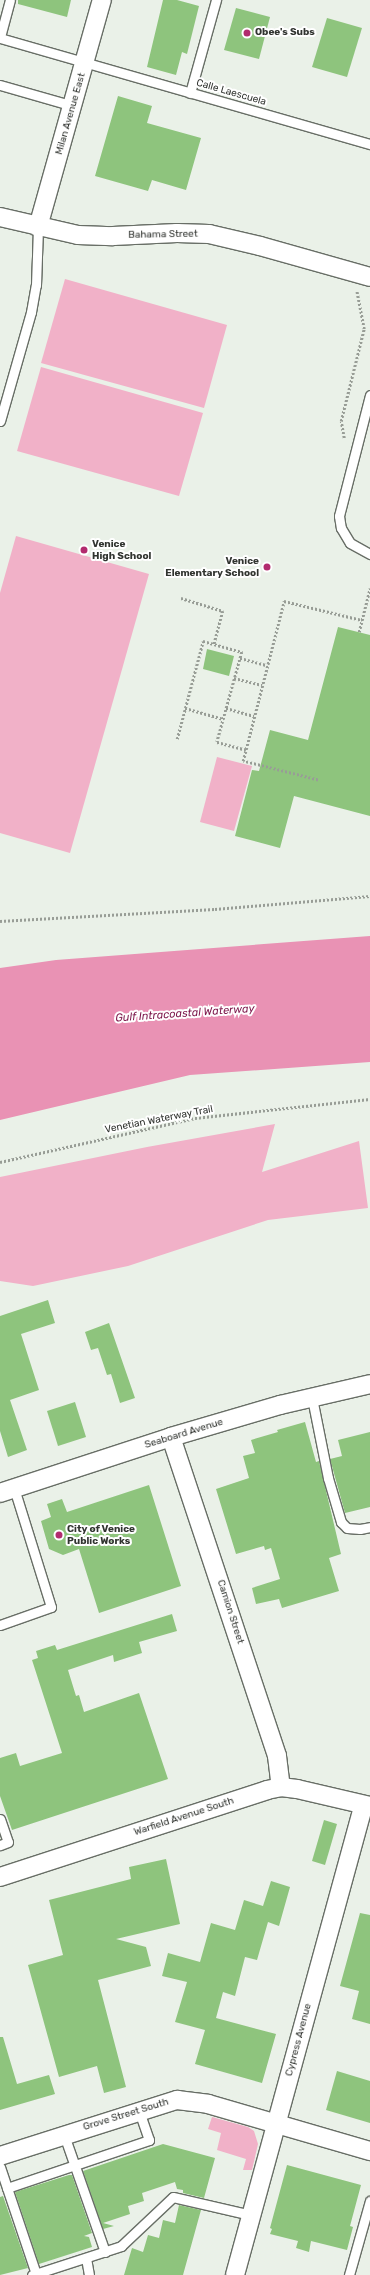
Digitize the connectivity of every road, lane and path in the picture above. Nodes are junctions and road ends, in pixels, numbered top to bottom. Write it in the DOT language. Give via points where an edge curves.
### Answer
graph roads {
  1 [pos="10,0"];
  2 [pos="102,0"];
  3 [pos="216,0"];
  4 [pos="0,37"];
  5 [pos="85,63"];
  6 [pos="0,84"];
  7 [pos="190,94"];
  8 [pos="73,106"];
  9 [pos="370,144"];
  10 [pos="0,217"];
  11 [pos="38,227"];
  12 [pos="370,277"];
  13 [pos="357,292"];
  14 [pos="370,395"];
  15 [pos="0,420"];
  16 [pos="344,438"];
  17 [pos="370,554"];
  18 [pos="370,588"];
  19 [pos="181,598"];
  20 [pos="362,620"];
  21 [pos="359,632"];
  22 [pos="214,644"];
  23 [pos="240,658"];
  24 [pos="267,665"];
  25 [pos="234,678"];
  26 [pos="262,685"];
  27 [pos="185,708"];
  28 [pos="226,708"];
  29 [pos="254,716"];
  30 [pos="223,719"];
  31 [pos="177,739"];
  32 [pos="246,750"];
  33 [pos="318,780"];
  34 [pos="370,896"];
  35 [pos="0,921"];
  36 [pos="370,1099"];
  37 [pos="0,1162"];
  38 [pos="370,1384"];
  39 [pos="312,1398"];
  40 [pos="171,1437"];
  41 [pos="7,1491"];
  42 [pos="370,1527"];
  43 [pos="0,1625"];
  44 [pos="281,1788"];
  45 [pos="367,1805"];
  46 [pos="0,1819"];
  47 [pos="0,1845"];
  48 [pos="0,1877"];
  49 [pos="139,2111"];
  50 [pos="276,2124"];
  51 [pos="64,2135"];
  52 [pos="370,2151"];
  53 [pos="0,2156"];
  54 [pos="75,2166"];
  55 [pos="0,2167"];
  56 [pos="7,2188"];
  57 [pos="370,2201"];
  58 [pos="251,2215"];
  59 [pos="105,2252"];
  60 [pos="86,2258"];
  61 [pos="34,2274"];
  62 [pos="89,2275"];
  63 [pos="235,2275"];
  64 [pos="349,2275"];
  1 -- 4 [label="lane"];
  2 -- 5 [label="street, Milan Avenue East"];
  3 -- 7 [label="lane"];
  4 -- 5 [label="lane, Calle Laescuela"];
  5 -- 7 [label="lane, Calle Laescuela"];
  5 -- 8 [label="street, Milan Avenue East"];
  6 -- 8 [label="lane"];
  7 -- 9 [label="lane, Calle Laescuela"];
  8 -- 11 [label="street, Milan Avenue East"];
  10 -- 11 [label="street, Bahama Street"];
  11 -- 12 [label="street, Bahama Street" via="65,233 101,236 209,234"];
  11 -- 15 [label="lane" via="36,285 31,312"];
  13 -- 16 [label="path" via="364,329 341,421"];
  14 -- 17 [label="lane" via="339,516 350,544"];
  18 -- 20 [label="path"];
  19 -- 22 [label="path" via="223,611"];
  20 -- 21 [label="path"];
  20 -- 24 [label="path" via="284,601"];
  22 -- 23 [label="path" via="242,652"];
  22 -- 27 [label="path" via="203,641"];
  23 -- 24 [label="path"];
  23 -- 25 [label="path"];
  24 -- 26 [label="path"];
  25 -- 26 [label="path"];
  25 -- 28 [label="path"];
  26 -- 29 [label="path"];
  27 -- 30 [label="path"];
  27 -- 31 [label="path"];
  28 -- 29 [label="path"];
  28 -- 30 [label="path"];
  29 -- 32 [label="path"];
  30 -- 32 [label="path" via="217,742"];
  32 -- 33 [label="path" via="243,761"];
  34 -- 35 [label="path" via="208,910"];
  36 -- 37 [label="path, Venetian Waterway Trail" via="195,1118"];
  38 -- 39 [label="street, Seaboard Avenue"];
  39 -- 40 [label="street, Seaboard Avenue"];
  39 -- 42 [label="lane" via="328,1478 341,1522 347,1528"];
  40 -- 41 [label="street, Seaboard Avenue"];
  40 -- 44 [label="street, Camion Street" via="277,1756"];
  41 -- 43 [label="lane" via="51,1607"];
  44 -- 45 [label="street, Warfield Avenue South" via="318,1793"];
  44 -- 48 [label="street, Warfield Avenue South" via="267,1790"];
  45 -- 50 [label="street, Cypress Avenue"];
  46 -- 47 [label="lane" via="8,1842"];
  49 -- 50 [label="street, Grove Street South" via="177,2100 191,2101"];
  49 -- 51 [label="street, Grove Street South"];
  49 -- 54 [label="lane" via="149,2140"];
  50 -- 52 [label="street, Grove Street South"];
  50 -- 58 [label="street, Cypress Avenue"];
  51 -- 53 [label="street, Grove Street South"];
  51 -- 54 [label="lane"];
  54 -- 56 [label="lane"];
  54 -- 59 [label="lane"];
  55 -- 56 [label="lane"];
  56 -- 61 [label="lane"];
  57 -- 64 [label="lane"];
  58 -- 59 [label="lane" via="173,2197 121,2246"];
  58 -- 63 [label="street, Cypress Avenue"];
  59 -- 60 [label="lane"];
  60 -- 61 [label="lane"];
  60 -- 62 [label="lane"];
}
